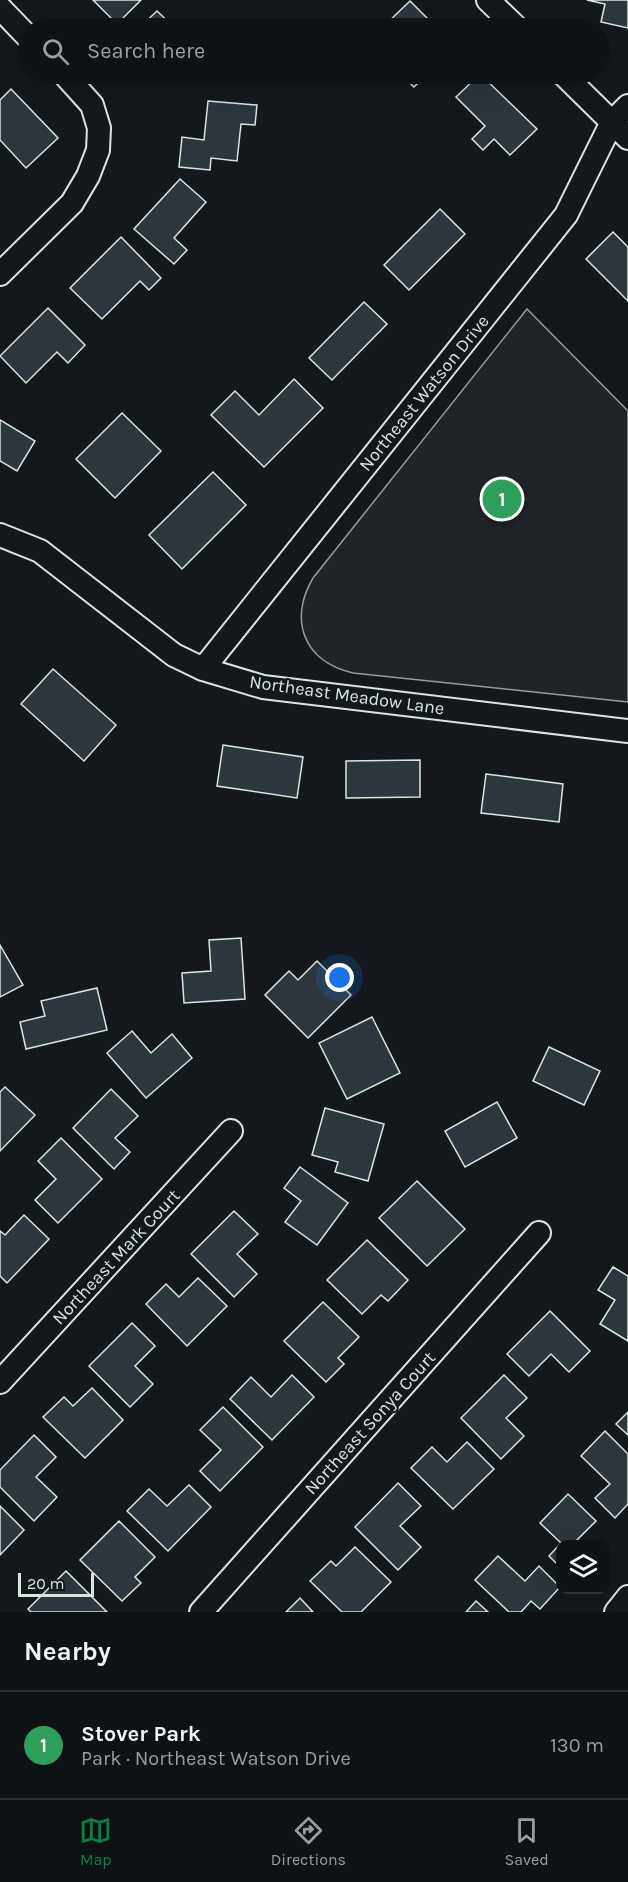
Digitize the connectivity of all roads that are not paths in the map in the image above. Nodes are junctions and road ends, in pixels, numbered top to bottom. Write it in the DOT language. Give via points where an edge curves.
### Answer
graph roads {
  1 [pos="488,0"];
  2 [pos="0,8"];
  3 [pos="507,18"];
  4 [pos="18,27"];
  5 [pos="73,84"];
  6 [pos="577,84"];
  7 [pos="620,114"];
  8 [pos="628,138"];
  9 [pos="0,274"];
  10 [pos="0,535"];
  11 [pos="203,669"];
  12 [pos="628,731"];
  13 [pos="231,1131"];
  14 [pos="539,1233"];
  15 [pos="0,1382"];
  16 [pos="628,1597"];
  17 [pos="201,1612"];
  18 [pos="616,1612"];
  1 -- 3 [label="street"];
  2 -- 4 [label="street"];
  5 -- 9 [label="street" via="92,105 99,128 98,150 72,203"];
  6 -- 7 [label="street"];
  7 -- 8 [label="street"];
  7 -- 11 [label="street, Northeast Watson Drive" via="566,215"];
  10 -- 11 [label="street, Northeast Meadow Lane" via="40,551 174,655"];
  11 -- 12 [label="street, Northeast Meadow Lane" via="263,687"];
  13 -- 15 [label="street, Northeast Mark Court"];
  14 -- 17 [label="street, Northeast Sonya Court"];
  16 -- 18 [label="street"];
}
